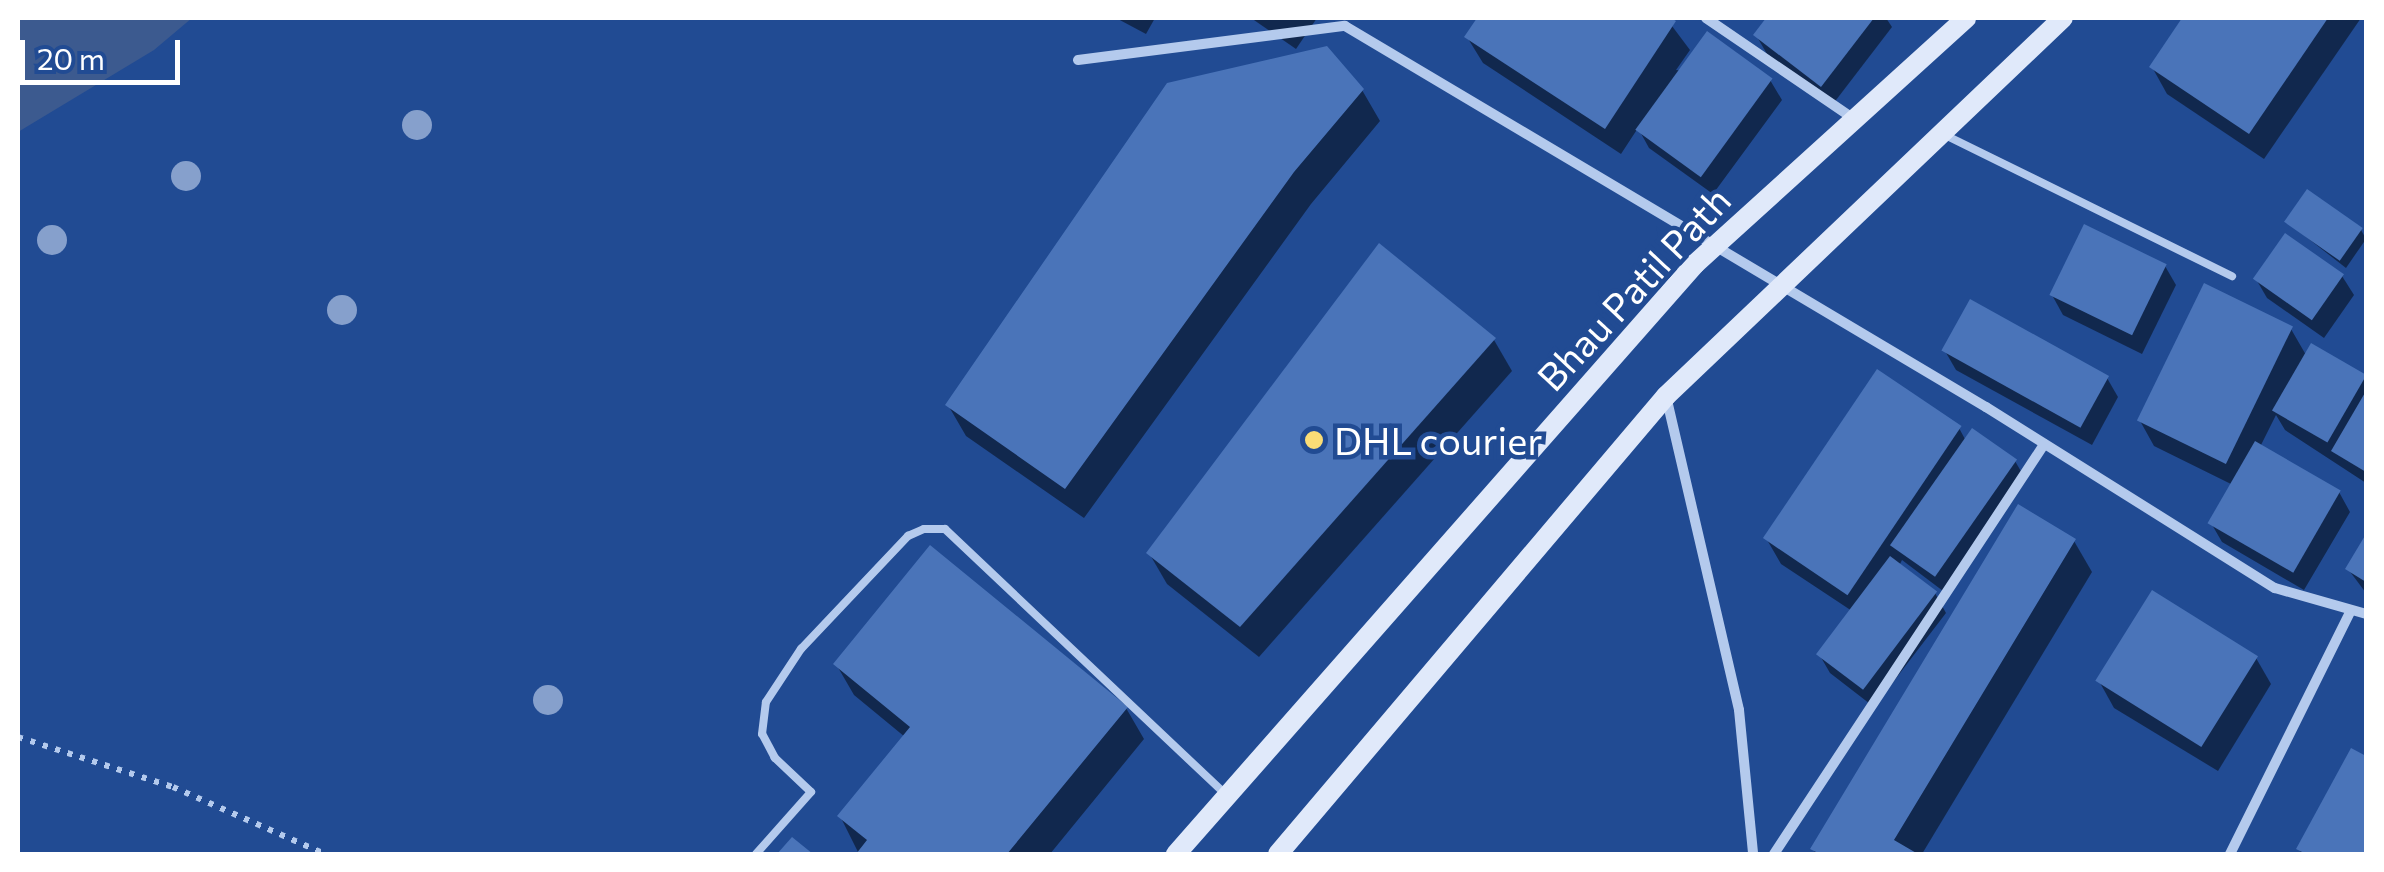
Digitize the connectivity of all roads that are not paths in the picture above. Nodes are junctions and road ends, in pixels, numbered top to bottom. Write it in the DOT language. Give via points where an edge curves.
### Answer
graph roads {
  1 [pos="1706,18"];
  2 [pos="1966,18"];
  3 [pos="2064,18"];
  4 [pos="1078,60"];
  5 [pos="1855,120"];
  6 [pos="1941,133"];
  7 [pos="1713,247"];
  8 [pos="2232,276"];
  9 [pos="1780,290"];
  10 [pos="1666,396"];
  11 [pos="2044,444"];
  12 [pos="2351,610"];
  13 [pos="2366,614"];
  14 [pos="1227,796"];
  15 [pos="756,854"];
  16 [pos="1176,854"];
  17 [pos="1278,854"];
  18 [pos="1754,854"];
  19 [pos="1774,854"];
  20 [pos="2230,854"];
  1 -- 5 [label="street"];
  2 -- 5 [label="main road, Bhau Patil Path"];
  3 -- 6 [label="main road"];
  4 -- 7 [label="street" via="1345,26"];
  5 -- 7 [label="main road, Bhau Patil Path"];
  6 -- 8 [label="lane"];
  6 -- 9 [label="main road"];
  7 -- 9 [label="street"];
  7 -- 14 [label="main road, Bhau Patil Path"];
  9 -- 10 [label="main road"];
  9 -- 11 [label="street"];
  10 -- 17 [label="main road"];
  10 -- 18 [label="street" via="1739,710"];
  11 -- 12 [label="street" via="2275,588"];
  11 -- 19 [label="street"];
  12 -- 13 [label="street"];
  12 -- 20 [label="street"];
  14 -- 15 [label="lane" via="945,528 924,529 908,536 801,649 766,702 762,734 775,758 812,792"];
  14 -- 16 [label="main road, Bhau Patil Path"];
}
